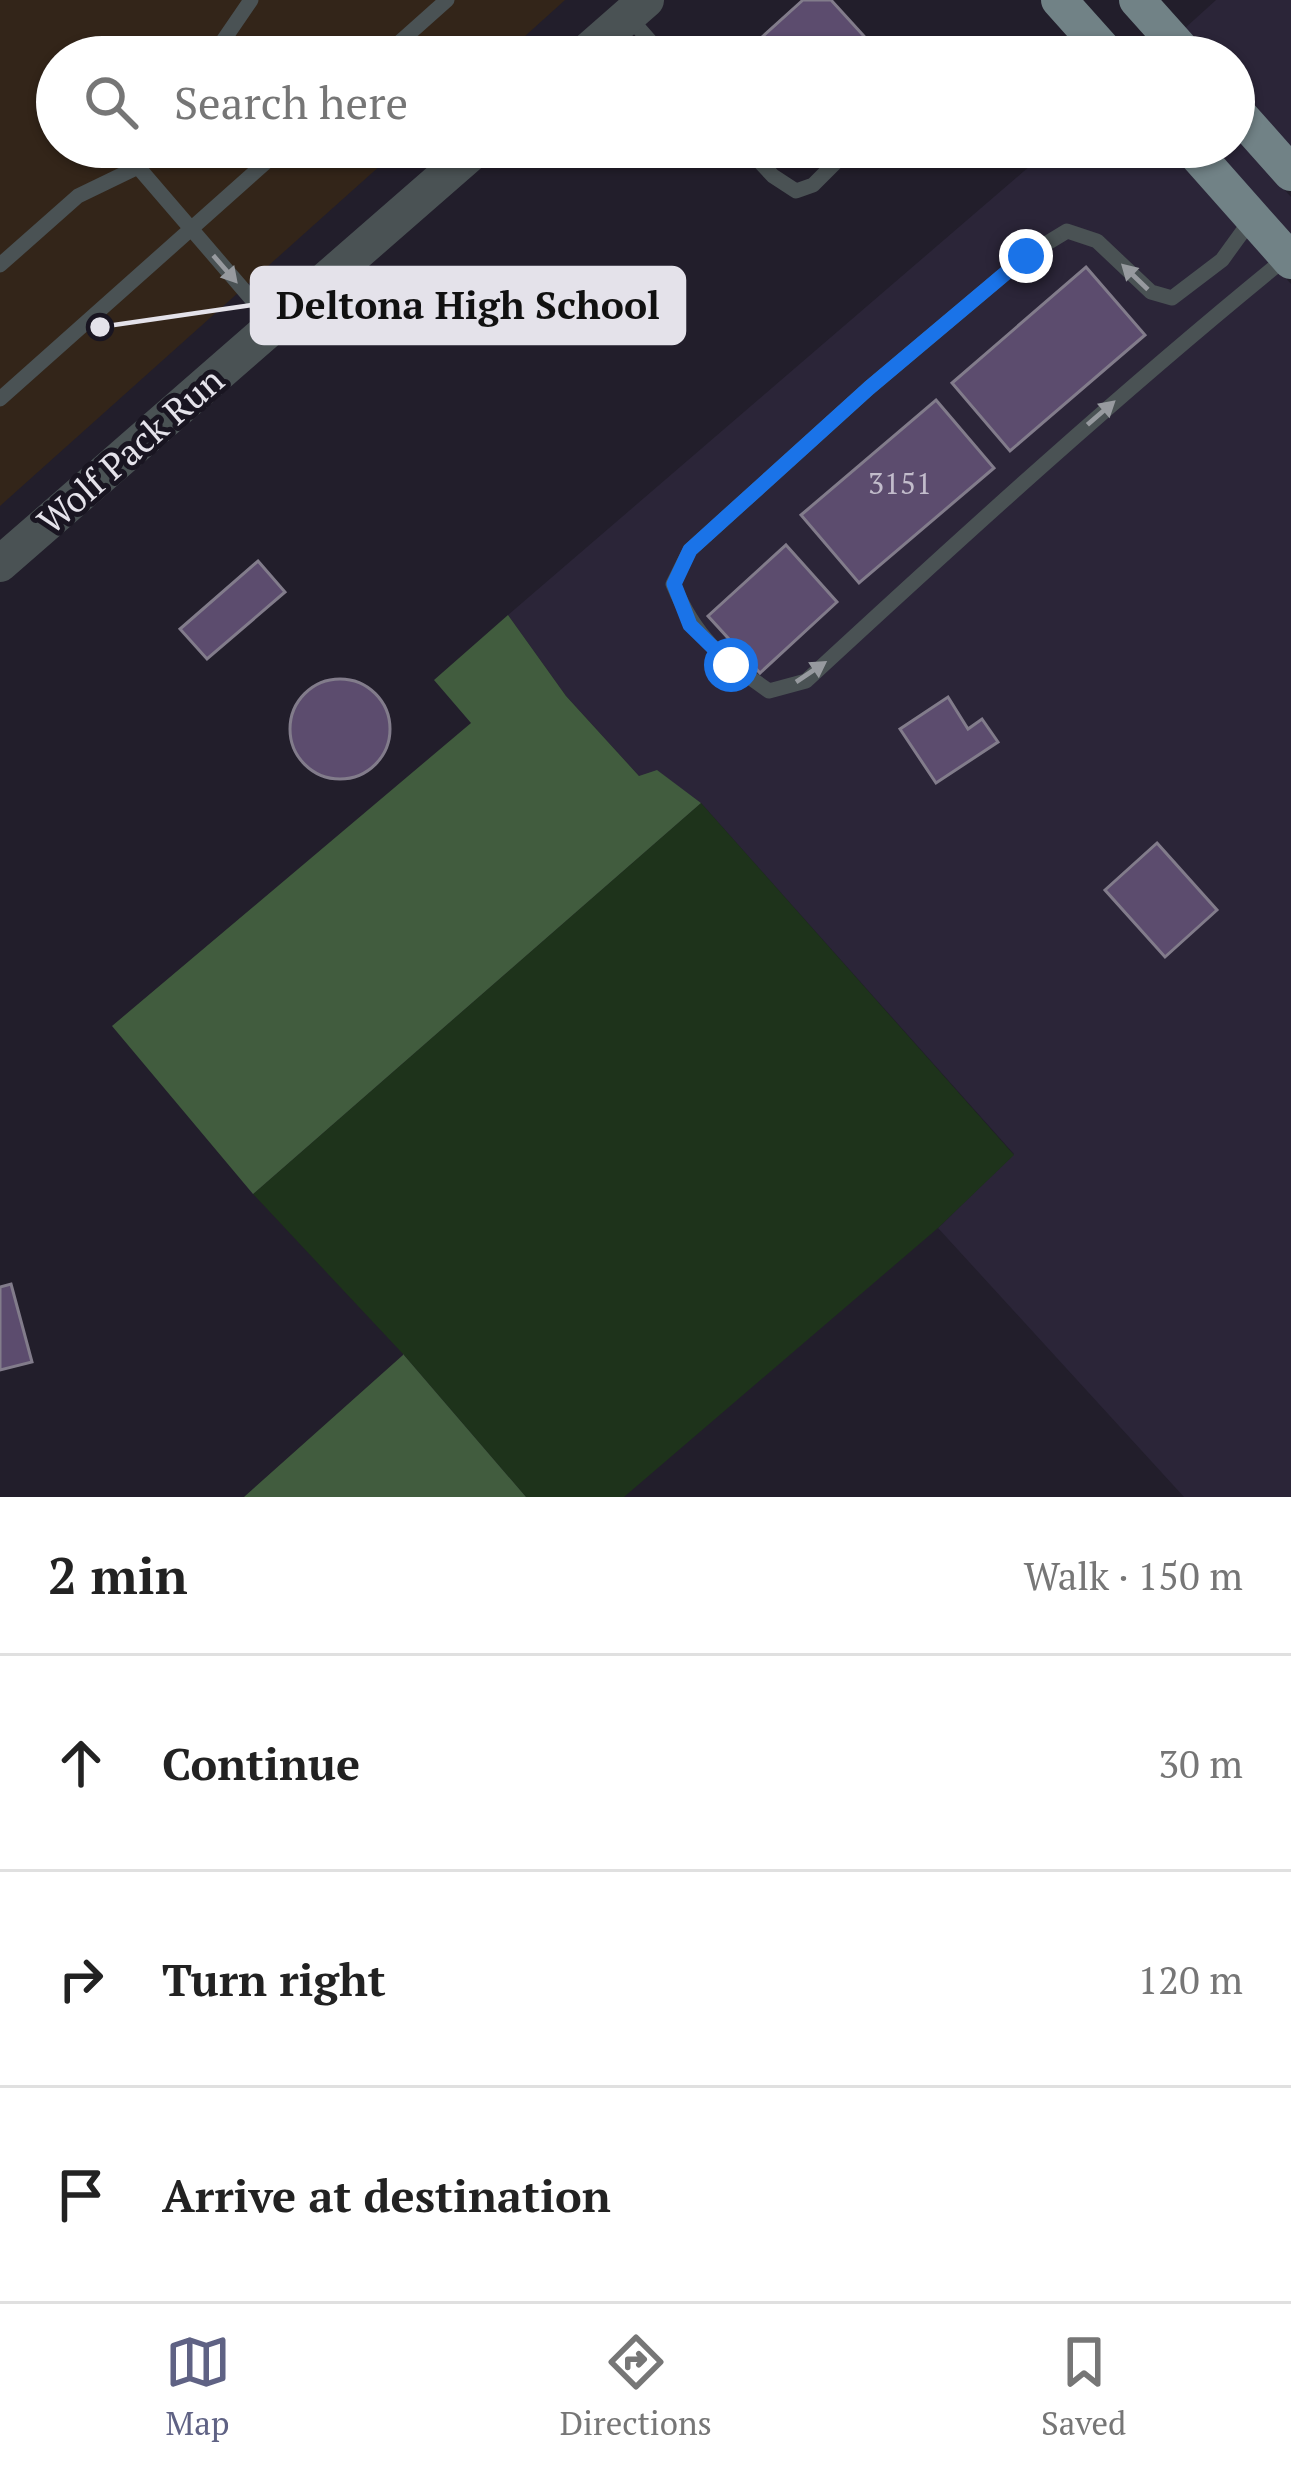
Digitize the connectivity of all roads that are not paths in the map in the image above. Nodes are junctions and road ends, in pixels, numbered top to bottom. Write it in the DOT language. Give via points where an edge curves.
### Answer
graph roads {
  1 [pos="251,0"];
  2 [pos="447,0"];
  3 [pos="1059,0"];
  4 [pos="1137,0"];
  5 [pos="637,8"];
  6 [pos="226,36"];
  7 [pos="407,36"];
  8 [pos="605,36"];
  9 [pos="652,36"];
  10 [pos="1089,36"];
  11 [pos="1169,36"];
  12 [pos="1255,133"];
  13 [pos="136,168"];
  14 [pos="139,168"];
  15 [pos="259,168"];
  16 [pos="454,168"];
  17 [pos="766,168"];
  18 [pos="829,168"];
  19 [pos="1209,168"];
  20 [pos="1291,173"];
  21 [pos="1252,217"];
  22 [pos="191,229"];
  23 [pos="1289,259"];
  24 [pos="0,265"];
  25 [pos="274,325"];
  26 [pos="0,399"];
  27 [pos="0,564"];
  1 -- 6 [label="lane"];
  2 -- 7 [label="lane"];
  3 -- 10 [label="main road"];
  4 -- 11 [label="main road"];
  5 -- 8 [label="street"];
  5 -- 9 [label="lane"];
  12 -- 20 [label="main road"];
  13 -- 24 [label="lane" via="78,196"];
  14 -- 22 [label="lane"];
  15 -- 22 [label="lane"];
  16 -- 25 [label="street, Wolf Pack Run"];
  17 -- 18 [label="lane" via="796,191"];
  19 -- 21 [label="main road"];
  21 -- 23 [label="main road"];
  21 -- 23 [label="lane, one-way" via="1222,260 1172,298 1150,292 1097,242 1067,231 1026,256 690,550 674,584 690,625 769,691 806,681 1168,354"];
  22 -- 25 [label="lane, one-way"];
  22 -- 26 [label="lane"];
  25 -- 27 [label="street, Wolf Pack Run"];
}
